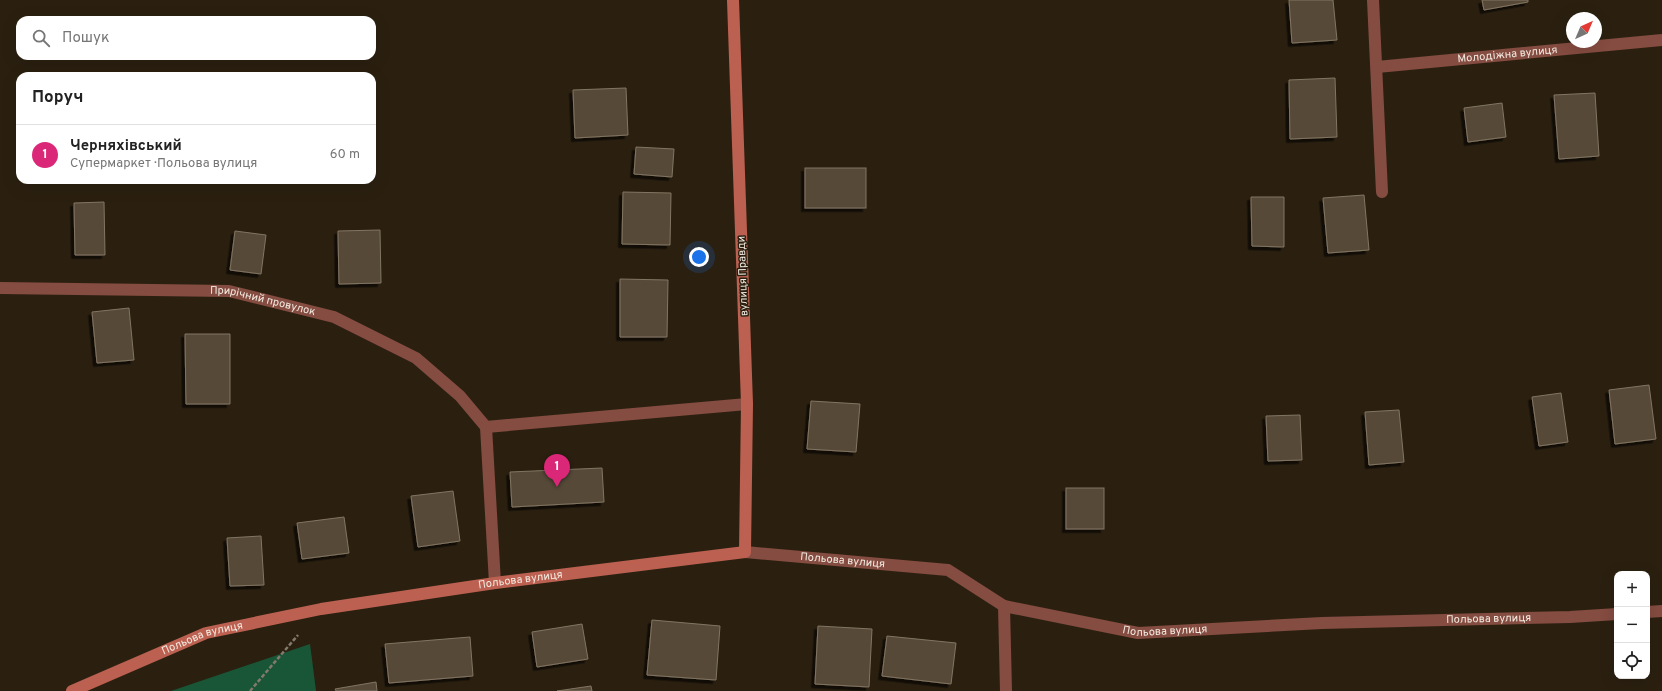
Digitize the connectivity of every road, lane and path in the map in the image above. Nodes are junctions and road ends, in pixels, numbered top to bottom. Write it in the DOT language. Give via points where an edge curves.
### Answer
graph roads {
  1 [pos="733,0"];
  2 [pos="1373,0"];
  3 [pos="1662,40"];
  4 [pos="1377,67"];
  5 [pos="1382,192"];
  6 [pos="0,288"];
  7 [pos="747,404"];
  8 [pos="486,427"];
  9 [pos="745,552"];
  10 [pos="495,583"];
  11 [pos="1004,606"];
  12 [pos="321,609"];
  13 [pos="1662,611"];
  14 [pos="1650,612"];
  15 [pos="1614,614"];
  16 [pos="72,691"];
  17 [pos="250,691"];
  18 [pos="1006,691"];
  1 -- 7 [label="street, вулиця Правди"];
  2 -- 4 [label="street"];
  3 -- 4 [label="street, Молодіжна вулиця"];
  4 -- 5 [label="street"];
  6 -- 8 [label="street, Прирічний провулок" via="229,291 334,317 416,358 460,396"];
  7 -- 8 [label="street"];
  7 -- 9 [label="street, вулиця Правди"];
  8 -- 10 [label="street"];
  9 -- 10 [label="street, Польова вулиця"];
  9 -- 11 [label="street, Польова вулиця" via="948,570"];
  10 -- 12 [label="street, Польова вулиця"];
  11 -- 15 [label="street, Польова вулиця" via="1138,633 1322,623"];
  11 -- 18 [label="street"];
  12 -- 16 [label="street, Польова вулиця" via="206,634"];
  12 -- 17 [label="path"];
  13 -- 14 [label="street"];
}
